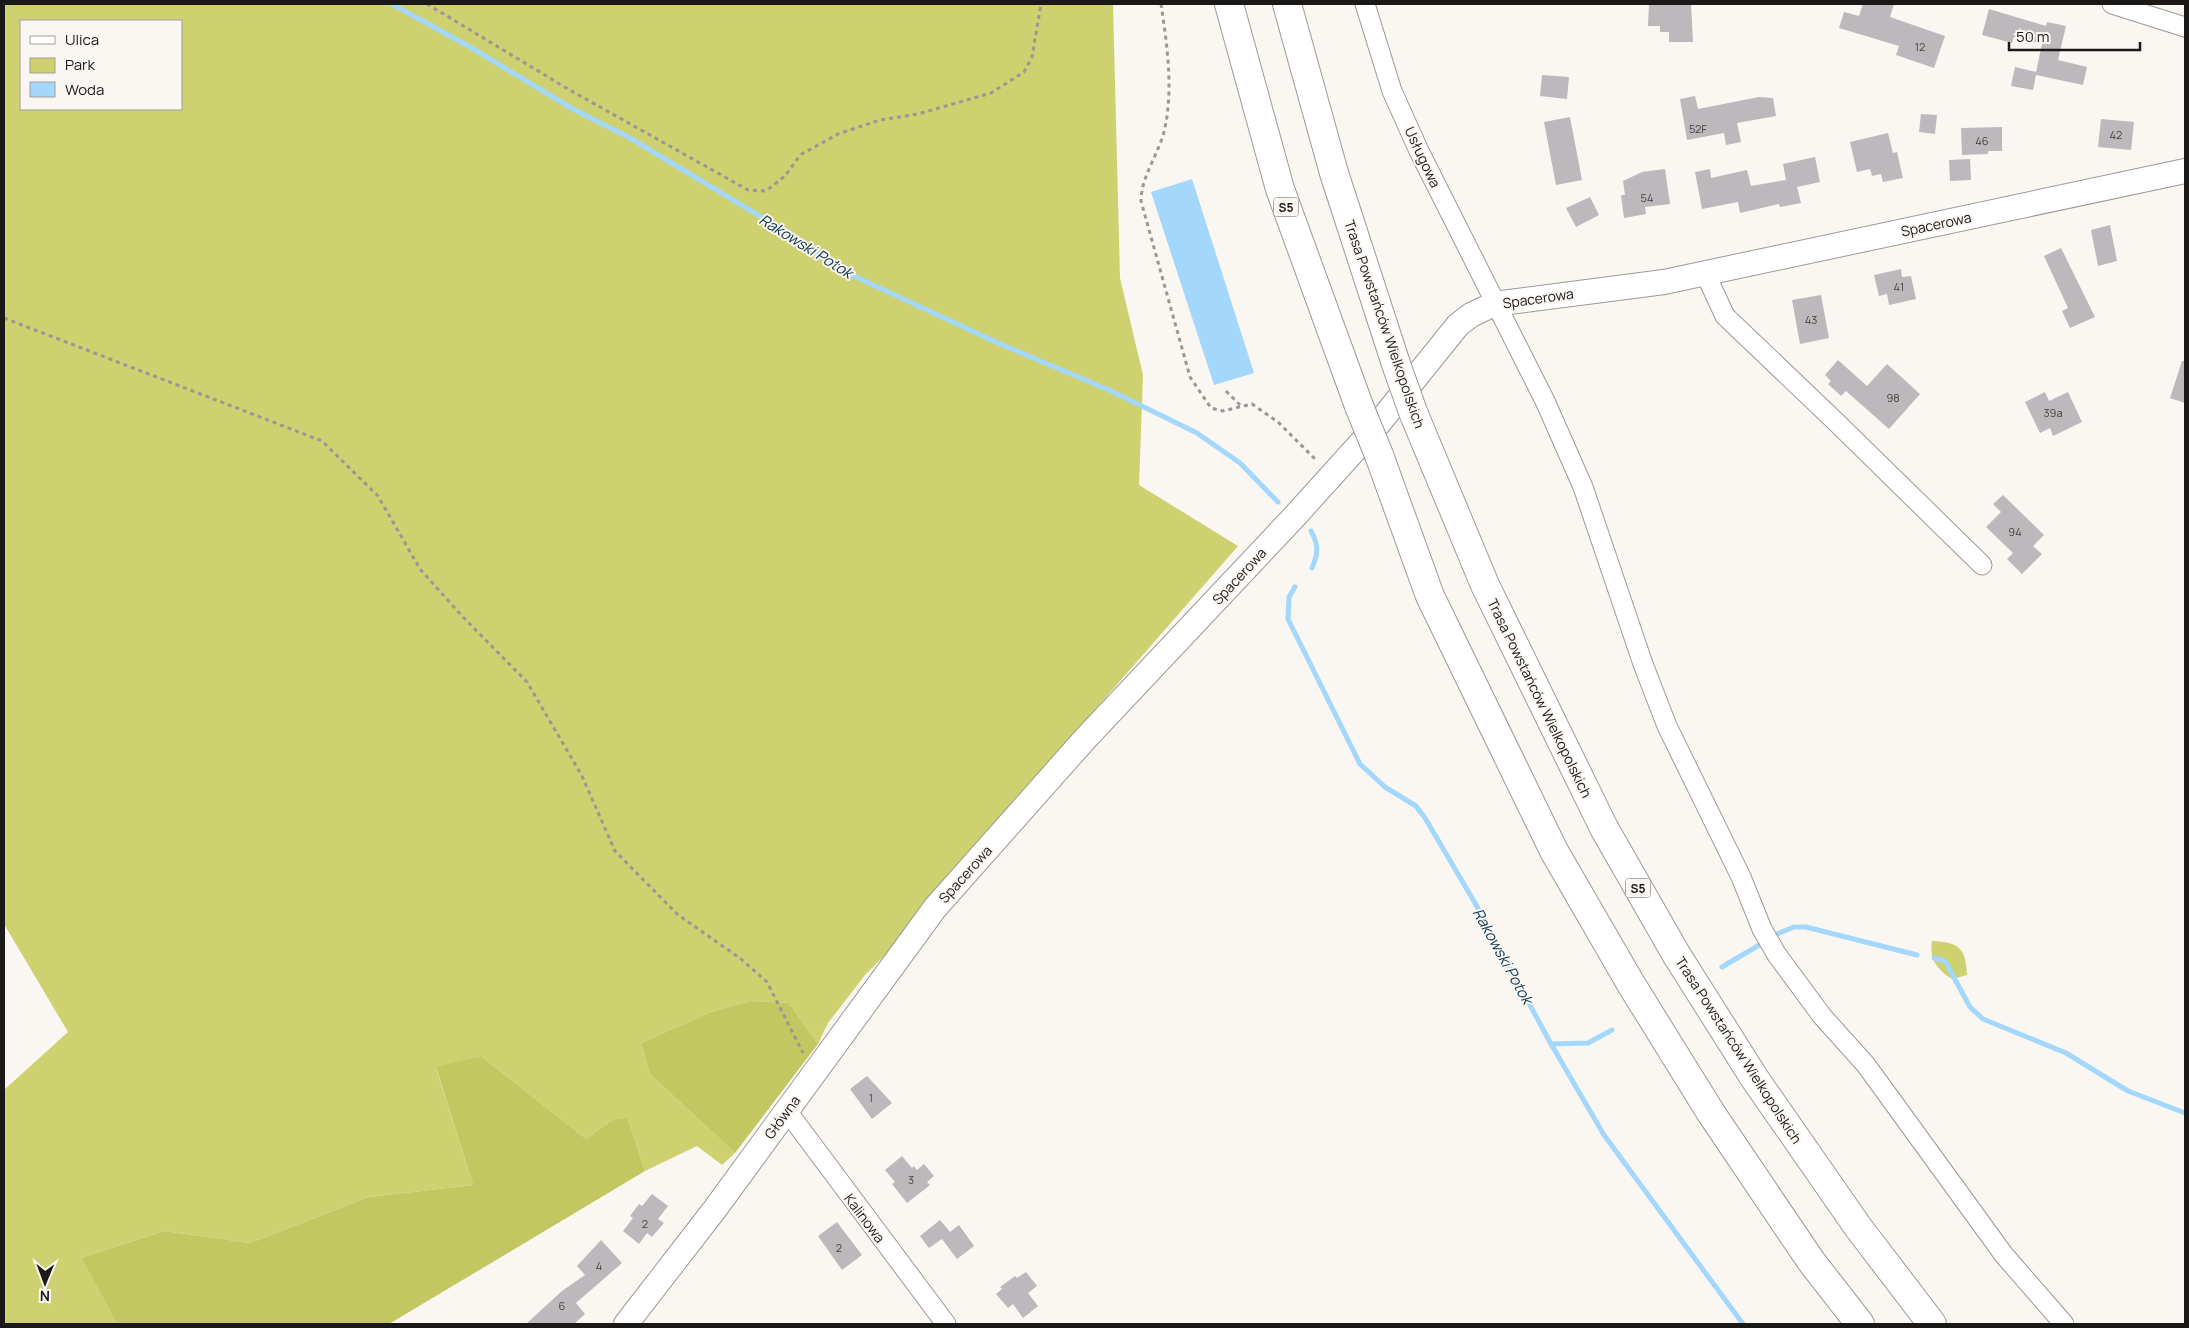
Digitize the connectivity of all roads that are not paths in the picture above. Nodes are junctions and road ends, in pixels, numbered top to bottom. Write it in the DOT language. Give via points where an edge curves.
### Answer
graph roads {
  1 [pos="1229,4"];
  2 [pos="1287,4"];
  3 [pos="1365,4"];
  4 [pos="2112,4"];
  5 [pos="2185,28"];
  6 [pos="2185,171"];
  7 [pos="1705,273"];
  8 [pos="1494,304"];
  9 [pos="1982,565"];
  10 [pos="935,908"];
  11 [pos="786,1111"];
  12 [pos="626,1324"];
  13 [pos="946,1324"];
  14 [pos="1860,1324"];
  15 [pos="1932,1324"];
  16 [pos="2064,1324"];
  1 -- 14 [label="highway, S5, bridge" via="1280,189 1430,596 1554,851 1631,984 1710,1113 1811,1261"];
  2 -- 15 [label="highway, Trasa Powstańców Wielkopolskich / S5, bridge" via="1334,173 1396,364 1485,585 1604,828 1676,954 1755,1079 1858,1227"];
  3 -- 8 [label="street, Usługowa" via="1392,90"];
  4 -- 5 [label="street"];
  6 -- 7 [label="street, Spacerowa"];
  7 -- 8 [label="street, Spacerowa" via="1664,282"];
  7 -- 9 [label="street" via="1731,323"];
  8 -- 10 [label="street, Spacerowa" via="1458,325 1379,424 1085,739"];
  8 -- 16 [label="street, Usługowa" via="1545,401 1583,487 1667,726 1741,877 1762,929 1822,1016 1866,1065 2004,1255"];
  10 -- 11 [label="street, Główna"];
  11 -- 12 [label="street, Główna"];
  11 -- 13 [label="street, Kalinowa"];
}
